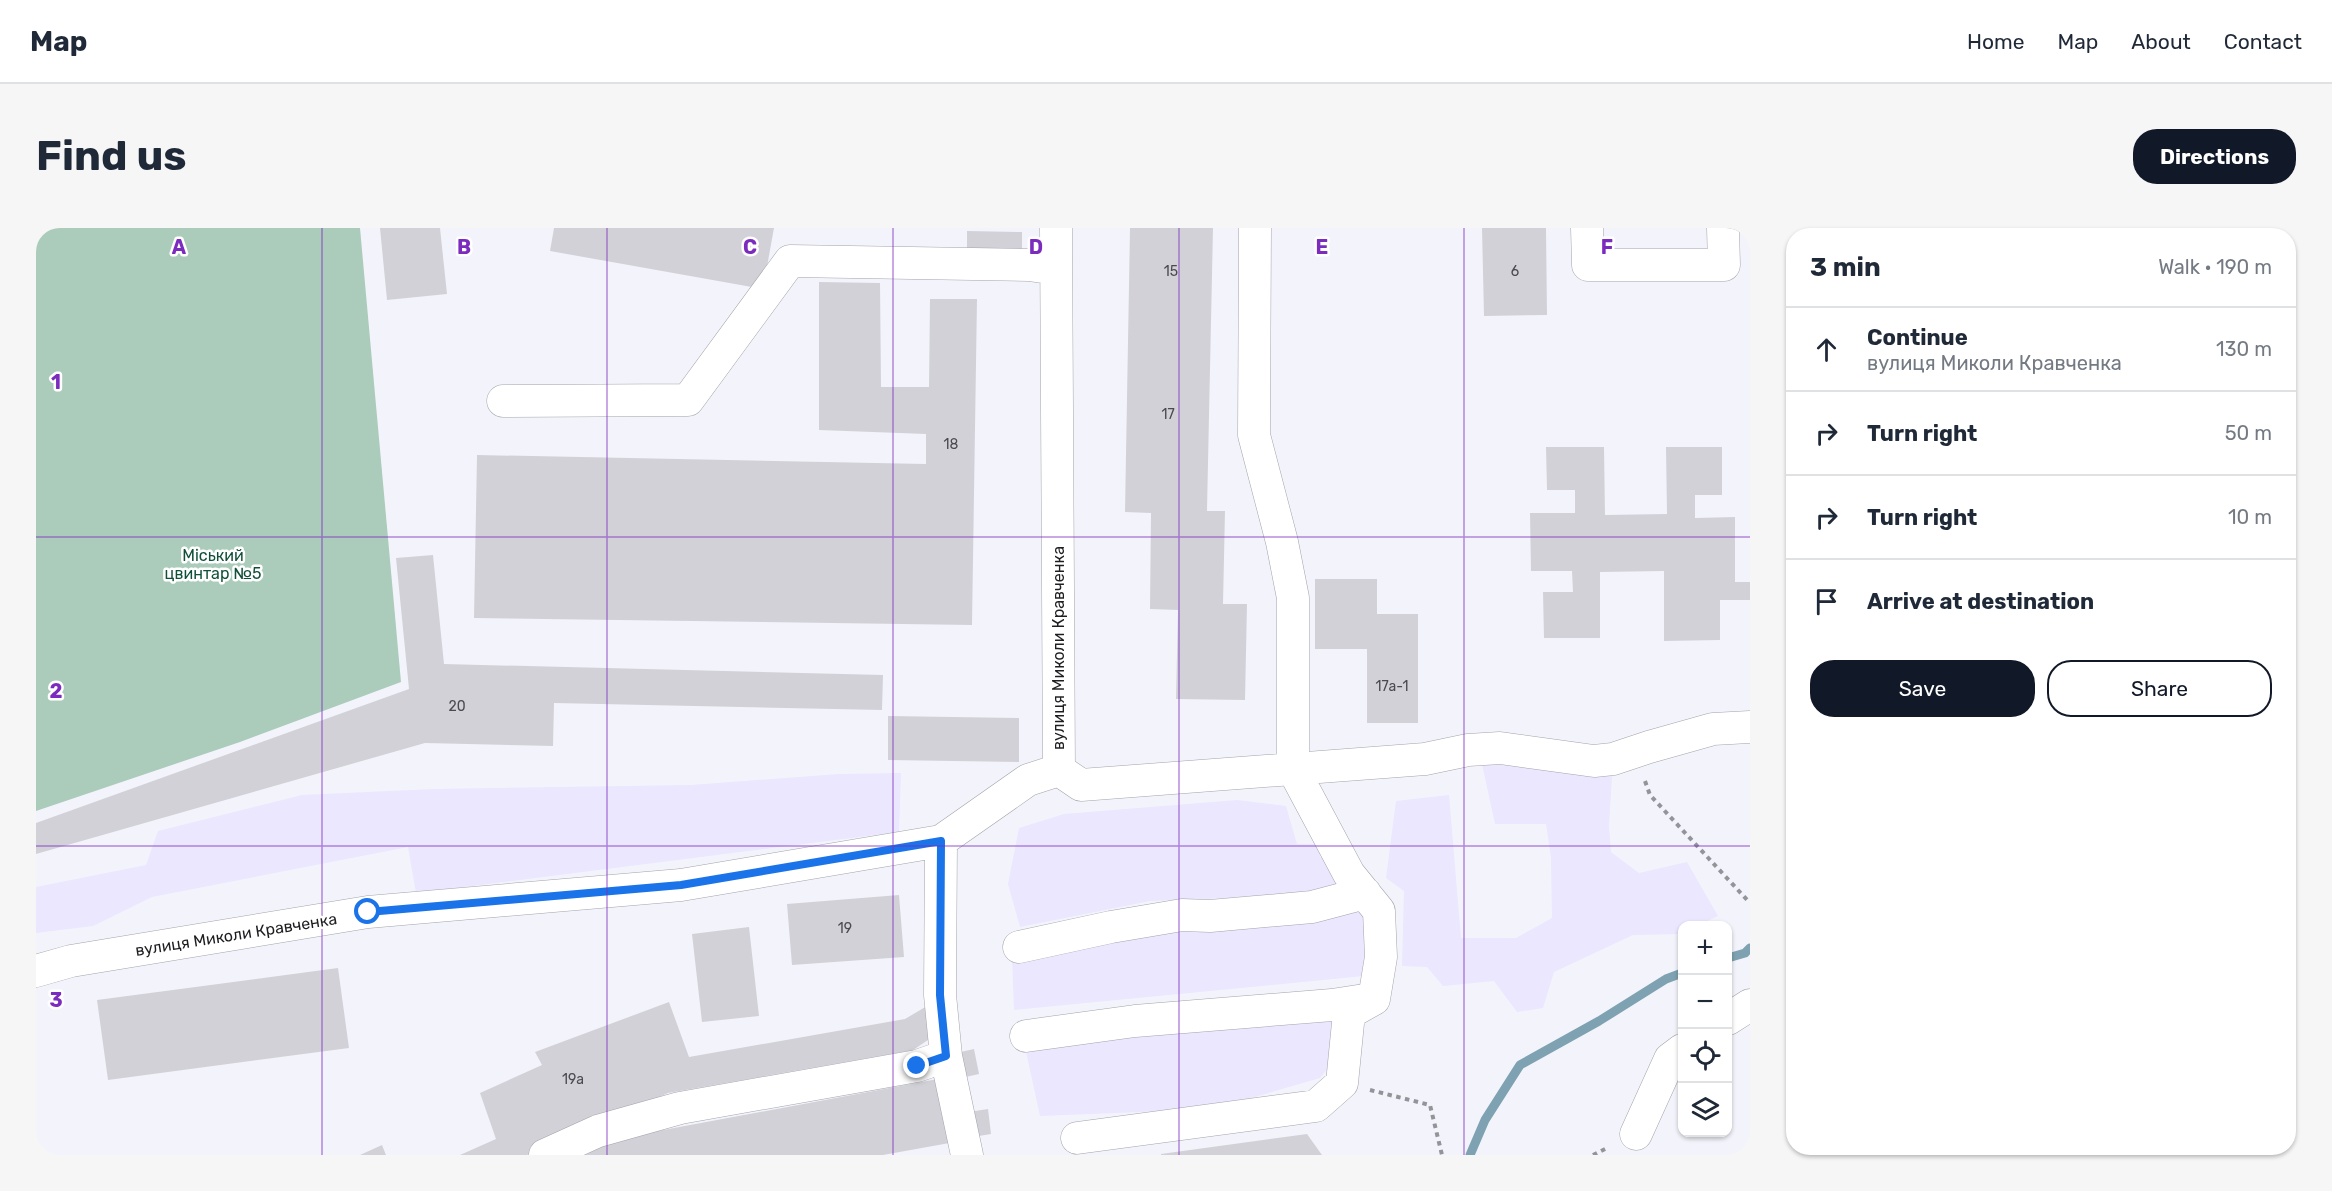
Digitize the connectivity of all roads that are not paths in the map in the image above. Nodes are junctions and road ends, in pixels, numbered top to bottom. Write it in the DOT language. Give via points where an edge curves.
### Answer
graph roads {
  1 [pos="1056,228"];
  2 [pos="1255,228"];
  3 [pos="1587,228"];
  4 [pos="1723,228"];
  5 [pos="1056,269"];
  6 [pos="503,401"];
  7 [pos="1750,727"];
  8 [pos="1293,769"];
  9 [pos="1059,770"];
  10 [pos="941,841"];
  11 [pos="1365,893"];
  12 [pos="1019,947"];
  13 [pos="36,971"];
  14 [pos="1374,999"];
  15 [pos="1750,1005"];
  16 [pos="1732,1016"];
  17 [pos="1026,1036"];
  18 [pos="1678,1053"];
  19 [pos="946,1056"];
  20 [pos="1636,1134"];
  21 [pos="1077,1138"];
  22 [pos="545,1155"];
  23 [pos="968,1155"];
  1 -- 5 [label="street, вулиця Миколи Кравченка"];
  2 -- 8 [label="street" via="1254,435 1293,597"];
  3 -- 4 [label="street" via="1588,265 1724,265"];
  5 -- 6 [label="street" via="1029,265 790,261 688,400"];
  5 -- 9 [label="street, вулиця Миколи Кравченка"];
  7 -- 8 [label="street" via="1713,729 1613,759 1594,761 1500,748 1425,759"];
  8 -- 9 [label="street" via="1081,785"];
  8 -- 11 [label="street" via="1349,874"];
  9 -- 10 [label="street, вулиця Миколи Кравченка" via="1028,780"];
  10 -- 13 [label="street, вулиця Миколи Кравченка" via="681,885 368,912"];
  10 -- 19 [label="street" via="940,995"];
  11 -- 12 [label="street" via="1312,907 1170,917"];
  11 -- 14 [label="street" via="1379,911 1381,957"];
  14 -- 17 [label="street" via="1135,1021"];
  14 -- 21 [label="street" via="1349,1012 1342,1083 1316,1106"];
  15 -- 16 [label="street"];
  18 -- 20 [label="street" via="1670,1059"];
  19 -- 22 [label="street" via="917,1066 680,1108 598,1131"];
  19 -- 23 [label="street"];
}
